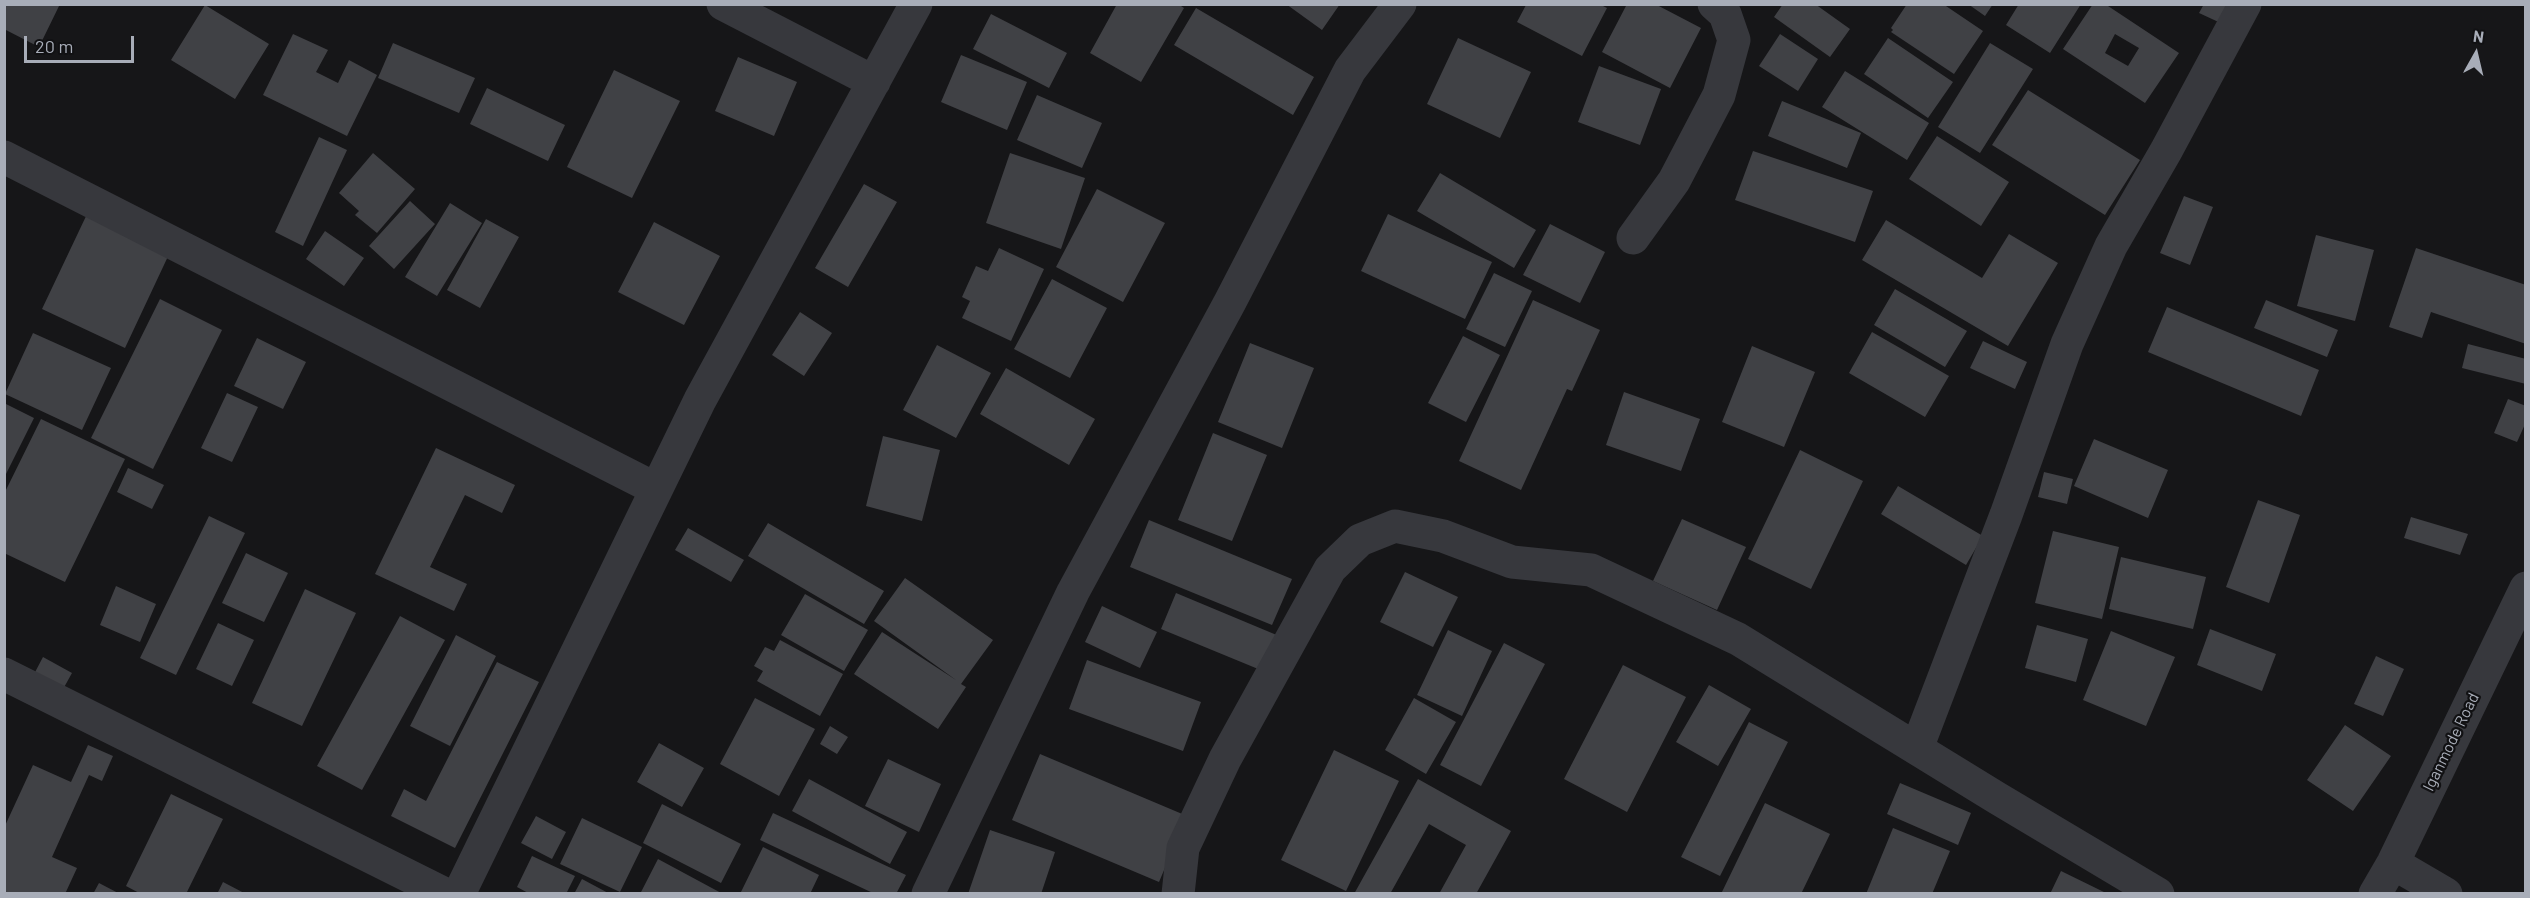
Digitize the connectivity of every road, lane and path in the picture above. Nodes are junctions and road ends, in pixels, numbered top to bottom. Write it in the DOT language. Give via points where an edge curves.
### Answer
graph roads {
  1 [pos="723,4"];
  2 [pos="916,4"];
  3 [pos="1400,4"];
  4 [pos="1714,4"];
  5 [pos="2245,4"];
  6 [pos="874,82"];
  7 [pos="4,157"];
  8 [pos="1633,238"];
  9 [pos="656,489"];
  10 [pos="2526,588"];
  11 [pos="4,674"];
  12 [pos="1917,748"];
  13 [pos="2393,863"];
  14 [pos="445,894"];
  15 [pos="459,894"];
  16 [pos="928,894"];
  17 [pos="1178,894"];
  18 [pos="2158,894"];
  19 [pos="2375,894"];
  20 [pos="2446,894"];
  1 -- 6 [label="street"];
  2 -- 6 [label="street"];
  3 -- 16 [label="street" via="1350,70 1230,302 1072,592"];
  4 -- 8 [label="street" via="1725,14 1734,40 1719,95 1674,181"];
  5 -- 12 [label="street" via="2110,246 2067,344"];
  6 -- 9 [label="street" via="700,400"];
  7 -- 9 [label="street"];
  9 -- 15 [label="street"];
  10 -- 13 [label="street, Iganmode Road"];
  11 -- 14 [label="street"];
  12 -- 17 [label="street" via="1738,639 1591,570 1512,562 1443,536 1395,526 1360,540 1330,569 1225,759 1183,848"];
  12 -- 18 [label="street"];
  13 -- 19 [label="street, Iganmode Road"];
  13 -- 20 [label="street"];
}
